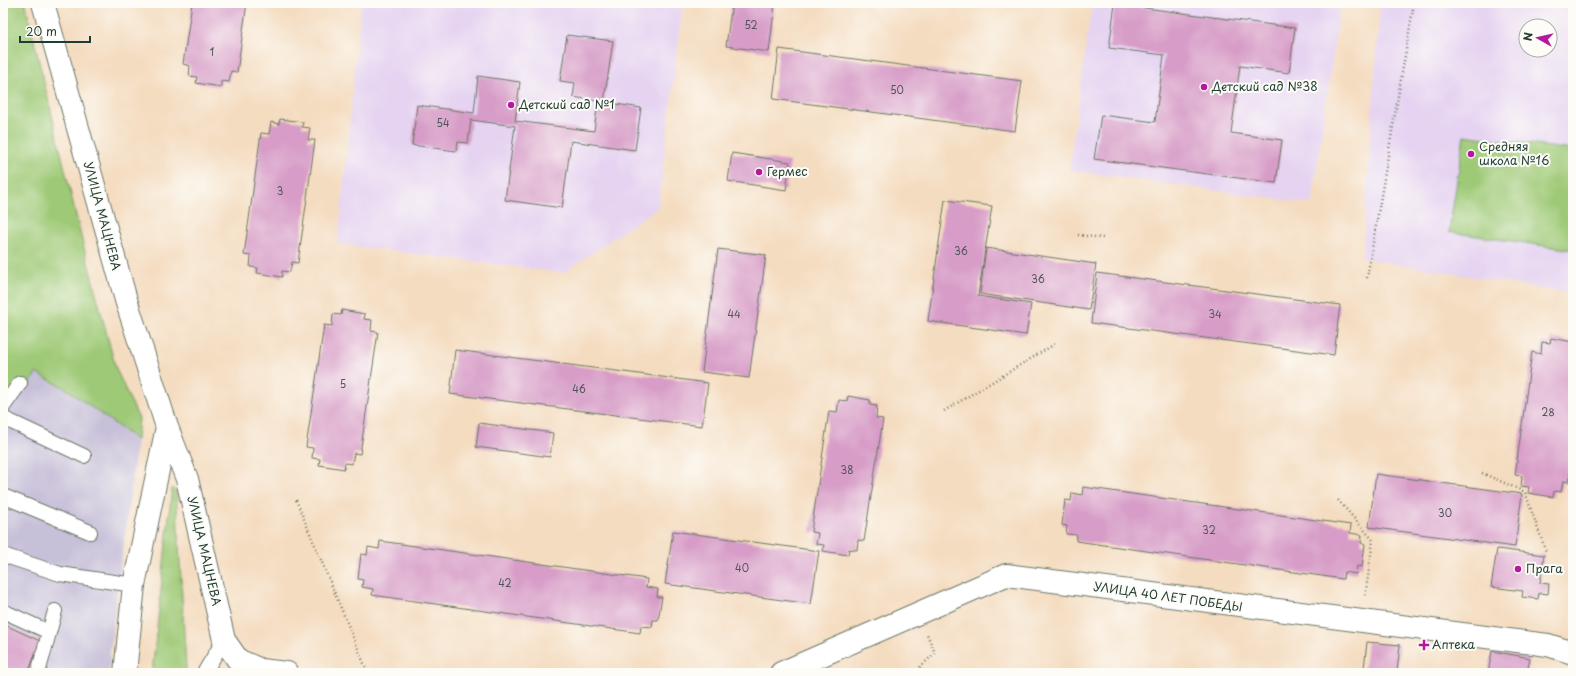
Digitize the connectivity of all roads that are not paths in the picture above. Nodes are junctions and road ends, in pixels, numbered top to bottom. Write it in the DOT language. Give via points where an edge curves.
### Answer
graph roads {
  1 [pos="44,3"];
  2 [pos="20,383"];
  3 [pos="3,407"];
  4 [pos="3,418"];
  5 [pos="167,427"];
  6 [pos="84,456"];
  7 [pos="3,496"];
  8 [pos="90,532"];
  9 [pos="3,555"];
  10 [pos="134,585"];
  11 [pos="3,611"];
  12 [pos="55,611"];
  13 [pos="49,632"];
  14 [pos="224,640"];
  15 [pos="1573,653"];
  16 [pos="38,673"];
  17 [pos="125,673"];
  18 [pos="204,673"];
  19 [pos="287,673"];
  20 [pos="782,673"];
  1 -- 5 [label="street, УЛИЦА МАЦНЕВА" via="126,300"];
  2 -- 3 [label="lane"];
  4 -- 6 [label="lane"];
  5 -- 10 [label="street, УЛИЦА МАЦНЕВА"];
  5 -- 14 [label="street, УЛИЦА МАЦНЕВА" via="188,479"];
  7 -- 8 [label="lane"];
  9 -- 10 [label="lane" via="60,574"];
  10 -- 17 [label="street, УЛИЦА МАЦНЕВА"];
  11 -- 13 [label="lane"];
  12 -- 13 [label="lane"];
  13 -- 16 [label="lane"];
  14 -- 18 [label="lane"];
  14 -- 19 [label="street" via="238,660 261,670"];
  15 -- 20 [label="street, УЛИЦА 40 ЛЕТ ПОБЕДЫ" via="1548,645 1006,575"];
}
